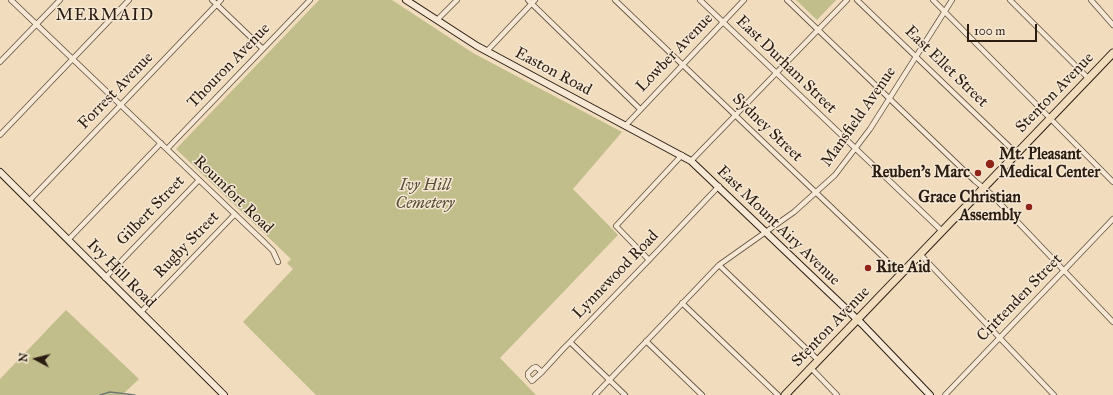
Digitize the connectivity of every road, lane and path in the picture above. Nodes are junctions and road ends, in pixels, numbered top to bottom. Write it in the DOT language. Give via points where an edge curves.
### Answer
graph roads {
  1 [pos="11,0"];
  2 [pos="60,0"];
  3 [pos="129,0"];
  4 [pos="212,0"];
  5 [pos="221,0"];
  6 [pos="310,0"];
  7 [pos="406,0"];
  8 [pos="457,0"];
  9 [pos="615,0"];
  10 [pos="700,0"];
  11 [pos="744,0"];
  12 [pos="787,0"];
  13 [pos="847,0"];
  14 [pos="857,0"];
  15 [pos="933,0"];
  16 [pos="952,0"];
  17 [pos="1010,0"];
  18 [pos="1091,0"];
  19 [pos="531,1"];
  20 [pos="217,4"];
  21 [pos="945,12"];
  22 [pos="437,20"];
  23 [pos="723,22"];
  24 [pos="36,24"];
  25 [pos="1113,24"];
  26 [pos="818,30"];
  27 [pos="263,49"];
  28 [pos="487,52"];
  29 [pos="1113,53"];
  30 [pos="916,57"];
  31 [pos="73,59"];
  32 [pos="0,62"];
  33 [pos="683,64"];
  34 [pos="776,73"];
  35 [pos="1088,78"];
  36 [pos="890,99"];
  37 [pos="121,105"];
  38 [pos="640,109"];
  39 [pos="736,115"];
  40 [pos="1050,118"];
  41 [pos="626,125"];
  42 [pos="0,135"];
  43 [pos="161,143"];
  44 [pos="167,149"];
  45 [pos="856,150"];
  46 [pos="1016,153"];
  47 [pos="682,155"];
  48 [pos="692,161"];
  49 [pos="0,172"];
  50 [pos="199,180"];
  51 [pos="1113,182"];
  52 [pos="719,186"];
  53 [pos="983,188"];
  54 [pos="816,193"];
  55 [pos="29,201"];
  56 [pos="235,214"];
  57 [pos="1113,219"];
  58 [pos="942,231"];
  59 [pos="766,232"];
  60 [pos="68,240"];
  61 [pos="920,254"];
  62 [pos="649,260"];
  63 [pos="278,262"];
  64 [pos="719,265"];
  65 [pos="1064,270"];
  66 [pos="901,274"];
  67 [pos="105,278"];
  68 [pos="682,303"];
  69 [pos="141,312"];
  70 [pos="857,319"];
  71 [pos="1113,322"];
  72 [pos="1000,338"];
  73 [pos="646,341"];
  74 [pos="570,342"];
  75 [pos="818,360"];
  76 [pos="811,368"];
  77 [pos="542,372"];
  78 [pos="609,380"];
  79 [pos="224,395"];
  80 [pos="595,395"];
  81 [pos="625,395"];
  82 [pos="702,395"];
  83 [pos="778,395"];
  84 [pos="785,395"];
  85 [pos="837,395"];
  86 [pos="930,395"];
  87 [pos="945,395"];
  88 [pos="1054,395"];
  1 -- 24 [label="street"];
  2 -- 24 [label="street"];
  3 -- 31 [label="street"];
  4 -- 20 [label="street"];
  5 -- 20 [label="street, Forrest Avenue"];
  6 -- 27 [label="street, Thouron Avenue"];
  7 -- 22 [label="main road, Easton Road"];
  8 -- 22 [label="street"];
  9 -- 33 [label="street, Sydney Street"];
  10 -- 23 [label="street, East Durham Street"];
  11 -- 23 [label="street, Lowber Avenue"];
  12 -- 26 [label="street"];
  13 -- 26 [label="street"];
  14 -- 30 [label="street, East Ellet Street"];
  15 -- 21 [label="street"];
  16 -- 21 [label="street, Mansfield Avenue"];
  17 -- 35 [label="street"];
  18 -- 25 [label="street"];
  19 -- 28 [label="street"];
  19 -- 38 [label="street"];
  20 -- 27 [label="street"];
  20 -- 37 [label="street, Forrest Avenue"];
  21 -- 30 [label="street, Mansfield Avenue"];
  21 -- 40 [label="street"];
  22 -- 28 [label="main road, Easton Road"];
  23 -- 33 [label="street, Lowber Avenue"];
  23 -- 34 [label="street, East Durham Street"];
  24 -- 31 [label="street"];
  24 -- 32 [label="street"];
  26 -- 34 [label="street"];
  26 -- 36 [label="street"];
  27 -- 44 [label="street, Thouron Avenue"];
  28 -- 41 [label="main road, Easton Road"];
  29 -- 35 [label="main road, Stenton Avenue"];
  30 -- 36 [label="street, Mansfield Avenue"];
  30 -- 46 [label="street, East Ellet Street"];
  31 -- 37 [label="street"];
  31 -- 42 [label="street"];
  33 -- 38 [label="street, Lowber Avenue"];
  33 -- 39 [label="street, Sydney Street"];
  34 -- 39 [label="street"];
  34 -- 45 [label="street, East Durham Street"];
  35 -- 40 [label="main road, Stenton Avenue"];
  36 -- 45 [label="street, Mansfield Avenue"];
  36 -- 53 [label="street"];
  37 -- 43 [label="street"];
  37 -- 55 [label="street, Forrest Avenue"];
  38 -- 41 [label="street, Lowber Avenue"];
  39 -- 48 [label="street"];
  39 -- 54 [label="street, Sydney Street"];
  40 -- 46 [label="main road, Stenton Avenue"];
  40 -- 51 [label="street"];
  41 -- 47 [label="main road, Easton Road"];
  43 -- 44 [label="street, Roumfort Road"];
  43 -- 60 [label="street"];
  44 -- 50 [label="street, Roumfort Road"];
  45 -- 54 [label="street, Mansfield Avenue"];
  45 -- 58 [label="street, East Durham Street"];
  46 -- 53 [label="main road, Stenton Avenue"];
  47 -- 48 [label="main road, Easton Road"];
  47 -- 62 [label="street" via="616,226"];
  48 -- 52 [label="main road, East Mount Airy Avenue"];
  49 -- 55 [label="main road, Ivy Hill Road"];
  50 -- 56 [label="street, Roumfort Road"];
  50 -- 67 [label="street, Gilbert Street"];
  52 -- 59 [label="main road, East Mount Airy Avenue"];
  52 -- 62 [label="street, Lynnewood Road"];
  53 -- 58 [label="main road, Stenton Avenue"];
  53 -- 65 [label="street"];
  54 -- 59 [label="street, Mansfield Avenue"];
  54 -- 66 [label="street, Sydney Street"];
  55 -- 60 [label="main road, Ivy Hill Road"];
  56 -- 63 [label="street, Roumfort Road" via="273,251"];
  56 -- 69 [label="street, Rugby Street"];
  57 -- 65 [label="street, Crittenden Street"];
  58 -- 61 [label="main road, Stenton Avenue"];
  59 -- 64 [label="street, Mansfield Avenue"];
  59 -- 70 [label="main road, East Mount Airy Avenue"];
  60 -- 67 [label="main road, Ivy Hill Road"];
  61 -- 66 [label="main road, Stenton Avenue"];
  61 -- 72 [label="street"];
  62 -- 74 [label="street, Lynnewood Road"];
  64 -- 68 [label="street, Mansfield Avenue"];
  64 -- 75 [label="street"];
  65 -- 71 [label="street"];
  65 -- 72 [label="street, Crittenden Street"];
  66 -- 70 [label="main road, Stenton Avenue"];
  67 -- 69 [label="main road, Ivy Hill Road"];
  68 -- 73 [label="street, Mansfield Avenue"];
  68 -- 83 [label="street"];
  69 -- 79 [label="main road, Ivy Hill Road"];
  70 -- 75 [label="main road, Stenton Avenue"];
  70 -- 86 [label="main road, East Mount Airy Avenue"];
  72 -- 87 [label="street, Crittenden Street"];
  72 -- 88 [label="street"];
  73 -- 78 [label="street, Mansfield Avenue"];
  73 -- 82 [label="street"];
  74 -- 77 [label="street, Lynnewood Road"];
  74 -- 78 [label="street"];
  75 -- 76 [label="main road, Stenton Avenue"];
  76 -- 84 [label="main road, Stenton Avenue"];
  76 -- 85 [label="street"];
  77 -- 77 [label="street, Lynnewood Road" via="536,368 531,369 528,374 532,381"];
  78 -- 80 [label="street, Mansfield Avenue"];
  78 -- 81 [label="street"];
}
